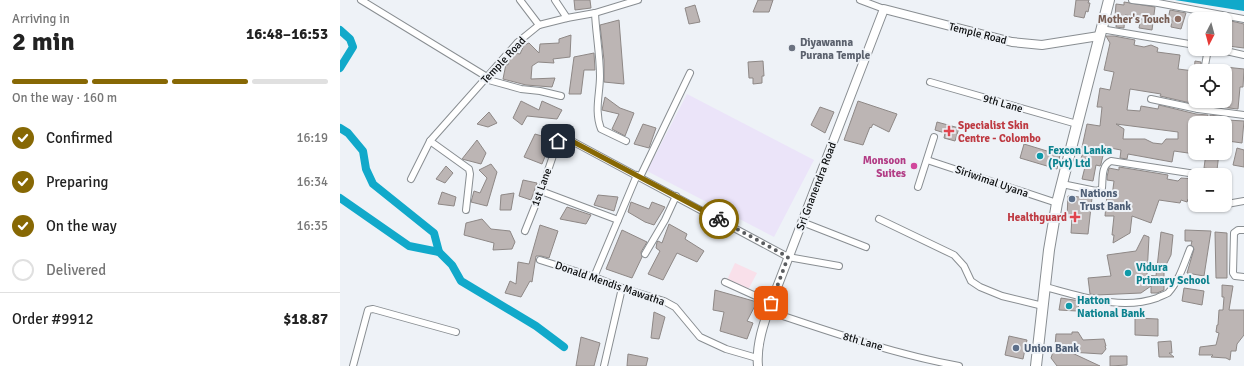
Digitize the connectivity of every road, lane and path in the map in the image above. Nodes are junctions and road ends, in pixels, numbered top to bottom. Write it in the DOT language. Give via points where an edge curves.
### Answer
graph roads {
  1 [pos="361,0"];
  2 [pos="520,0"];
  3 [pos="555,0"];
  4 [pos="612,0"];
  5 [pos="638,0"];
  6 [pos="860,0"];
  7 [pos="1109,0"];
  8 [pos="1132,0"];
  9 [pos="613,8"];
  10 [pos="884,9"];
  11 [pos="595,13"];
  12 [pos="567,18"];
  13 [pos="1244,18"];
  14 [pos="539,26"];
  15 [pos="1100,33"];
  16 [pos="1188,44"];
  17 [pos="1232,52"];
  18 [pos="1244,55"];
  19 [pos="690,73"];
  20 [pos="486,78"];
  21 [pos="930,82"];
  22 [pos="560,96"];
  23 [pos="1151,99"];
  24 [pos="1198,109"];
  25 [pos="1244,115"];
  26 [pos="1077,124"];
  27 [pos="934,137"];
  28 [pos="430,141"];
  29 [pos="626,141"];
  30 [pos="927,160"];
  31 [pos="1188,173"];
  32 [pos="638,176"];
  33 [pos="411,179"];
  34 [pos="1062,184"];
  35 [pos="918,187"];
  36 [pos="541,191"];
  37 [pos="676,196"];
  38 [pos="1244,202"];
  39 [pos="1057,203"];
  40 [pos="1232,203"];
  41 [pos="466,210"];
  42 [pos="879,218"];
  43 [pos="618,220"];
  44 [pos="802,222"];
  45 [pos="1244,230"];
  46 [pos="525,231"];
  47 [pos="866,247"];
  48 [pos="1190,249"];
  49 [pos="645,254"];
  50 [pos="788,257"];
  51 [pos="540,260"];
  52 [pos="839,266"];
  53 [pos="594,276"];
  54 [pos="1244,277"];
  55 [pos="725,282"];
  56 [pos="1045,287"];
  57 [pos="622,288"];
  58 [pos="771,303"];
  59 [pos="1043,306"];
  60 [pos="768,311"];
  61 [pos="456,332"];
  62 [pos="757,362"];
  63 [pos="352,366"];
  64 [pos="604,366"];
  65 [pos="959,366"];
  66 [pos="1036,366"];
  1 -- 20 [label="street"];
  2 -- 14 [label="street"];
  3 -- 12 [label="street"];
  4 -- 9 [label="street"];
  5 -- 9 [label="street, Temple Road"];
  6 -- 10 [label="street, Temple Road"];
  7 -- 15 [label="main road"];
  8 -- 13 [label="street" via="1158,2"];
  9 -- 11 [label="street, Temple Road"];
  10 -- 15 [label="street, Temple Road" via="1027,44 1042,45"];
  10 -- 44 [label="street, Sri Gnanendra Road"];
  11 -- 12 [label="street, Temple Road"];
  11 -- 29 [label="street" via="600,76 598,120 601,129"];
  12 -- 14 [label="street, Temple Road"];
  14 -- 20 [label="street, Temple Road" via="518,42"];
  15 -- 16 [label="street"];
  15 -- 26 [label="main road"];
  17 -- 18 [label="street"];
  19 -- 32 [label="street"];
  20 -- 22 [label="street" via="521,89"];
  20 -- 28 [label="street, Temple Road"];
  21 -- 26 [label="street, 9th Lane"];
  23 -- 24 [label="street"];
  24 -- 25 [label="street"];
  26 -- 34 [label="main road"];
  27 -- 30 [label="street"];
  28 -- 33 [label="street, Temple Road"];
  28 -- 41 [label="street" via="469,169"];
  30 -- 35 [label="street"];
  30 -- 39 [label="street, Siriwimal Uyana"];
  31 -- 34 [label="street" via="1111,161 1104,166 1100,190"];
  32 -- 36 [label="street, 1st Lane" via="562,138 558,141"];
  32 -- 37 [label="street, 1st Lane"];
  32 -- 43 [label="street"];
  34 -- 39 [label="main road"];
  36 -- 43 [label="street"];
  36 -- 46 [label="street, 1st Lane"];
  37 -- 49 [label="street"];
  37 -- 50 [label="street, 1st Lane"];
  38 -- 40 [label="street"];
  39 -- 56 [label="main road"];
  42 -- 59 [label="street" via="954,255 964,266 971,280 980,286 1002,296"];
  43 -- 53 [label="street"];
  44 -- 47 [label="street"];
  44 -- 50 [label="street, Sri Gnanendra Road"];
  45 -- 54 [label="street" via="1234,233 1233,273 1235,276"];
  48 -- 56 [label="street" via="1178,277 1167,294 1148,301 1110,303"];
  50 -- 52 [label="street, 1st Lane"];
  50 -- 58 [label="street, Sri Gnanendra Road"];
  51 -- 53 [label="street, Donald Mendis Mawatha"];
  53 -- 57 [label="street, Donald Mendis Mawatha"];
  55 -- 58 [label="street"];
  56 -- 59 [label="main road"];
  57 -- 62 [label="street, Donald Mendis Mawatha" via="675,307 700,337"];
  57 -- 64 [label="street"];
  58 -- 60 [label="street, Sri Gnanendra Road"];
  59 -- 66 [label="main road"];
  60 -- 62 [label="street, Sri Gnanendra Road"];
  60 -- 65 [label="street, 8th Lane" via="829,332"];
  61 -- 63 [label="street" via="373,309 368,310"];
}
